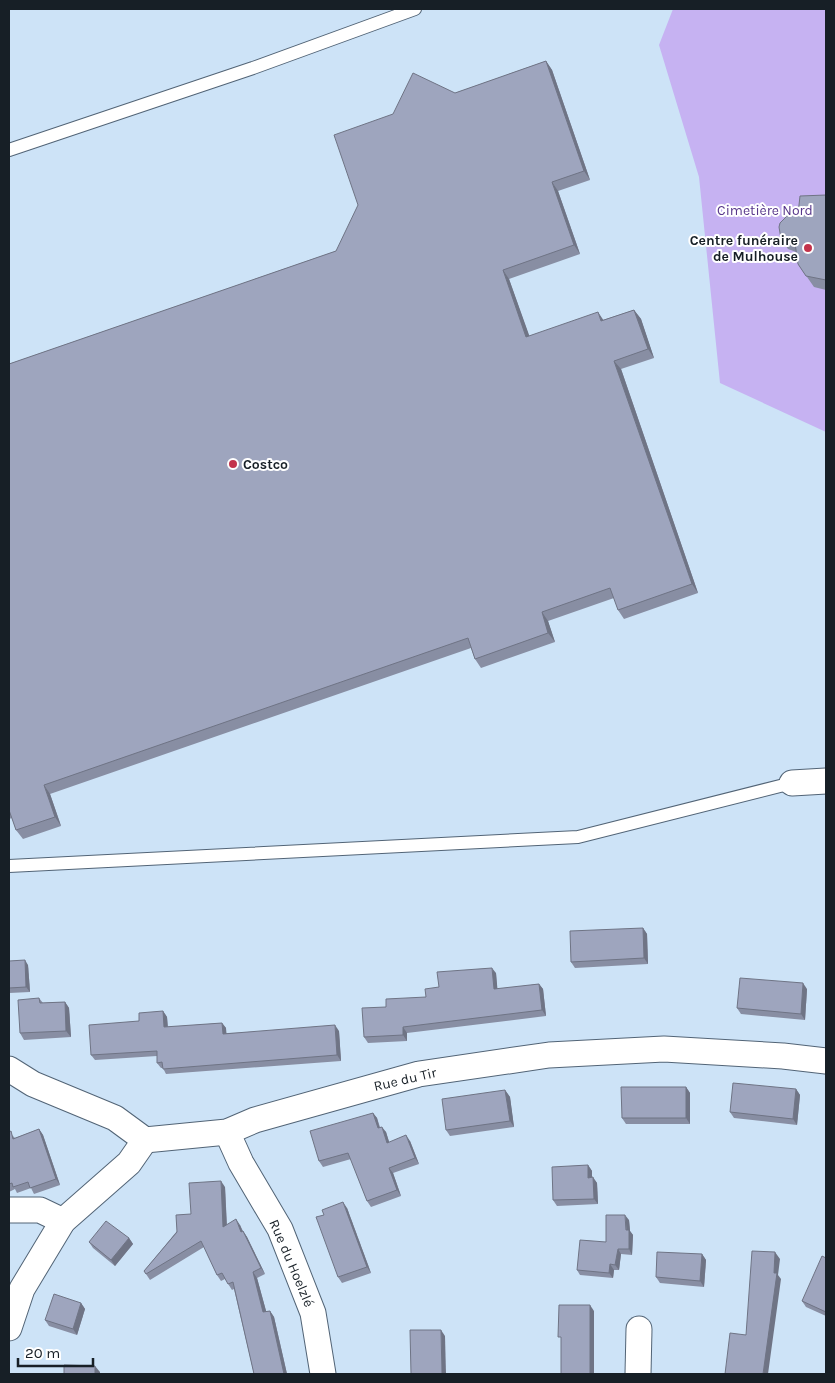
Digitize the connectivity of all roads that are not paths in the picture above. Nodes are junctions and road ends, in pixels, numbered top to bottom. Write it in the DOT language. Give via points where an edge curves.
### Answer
graph roads {
  1 [pos="415,9"];
  2 [pos="9,150"];
  3 [pos="826,781"];
  4 [pos="792,783"];
  5 [pos="9,866"];
  6 [pos="826,1061"];
  7 [pos="9,1069"];
  8 [pos="227,1132"];
  9 [pos="144,1140"];
  10 [pos="9,1210"];
  11 [pos="63,1221"];
  12 [pos="9,1328"];
  13 [pos="639,1329"];
  14 [pos="323,1374"];
  15 [pos="638,1374"];
  1 -- 2 [label="lane" via="253,68"];
  3 -- 4 [label="street"];
  4 -- 5 [label="lane" via="578,837"];
  6 -- 8 [label="street, Rue du Tir" via="664,1049 549,1055 419,1074 255,1120"];
  7 -- 9 [label="street" via="33,1084 115,1118"];
  8 -- 9 [label="street, Rue du Tir"];
  8 -- 14 [label="street, Rue du Hoelzlé" via="241,1163 280,1229 290,1254 313,1313"];
  9 -- 11 [label="street" via="130,1163"];
  10 -- 11 [label="street" via="40,1210"];
  11 -- 12 [label="street" via="22,1289"];
  13 -- 15 [label="street"];
}
